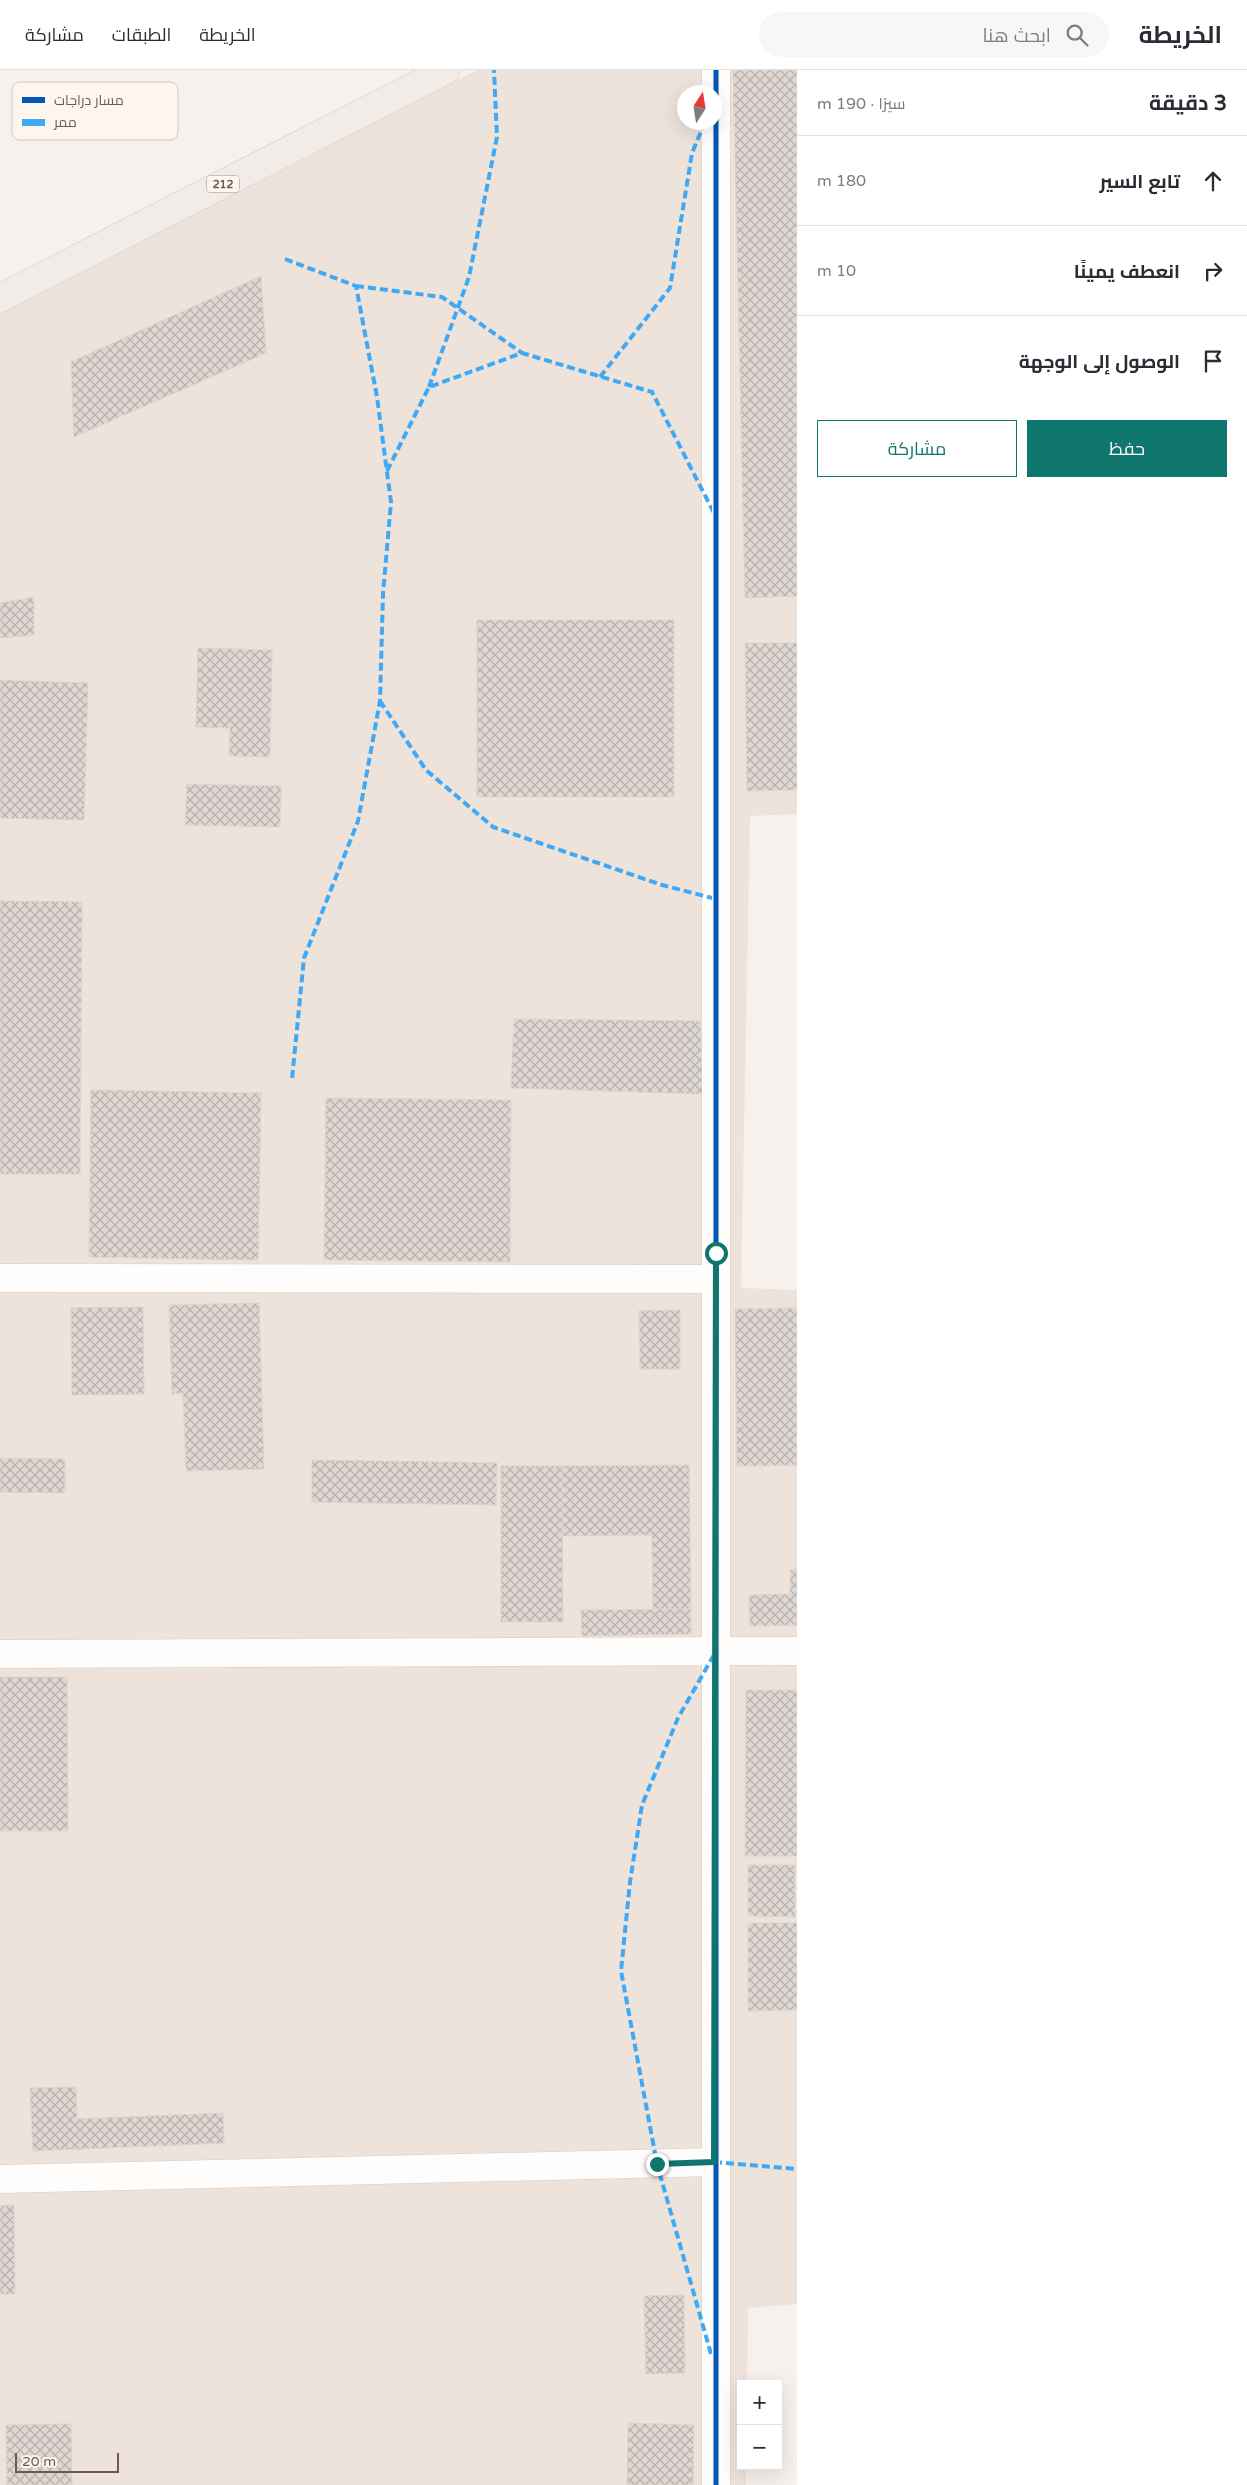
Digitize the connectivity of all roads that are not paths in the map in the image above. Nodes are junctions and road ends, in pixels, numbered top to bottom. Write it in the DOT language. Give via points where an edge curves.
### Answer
graph roads {
  1 [pos="446,70"];
  2 [pos="716,70"];
  3 [pos="0,298"];
  4 [pos="0,1278"];
  5 [pos="716,1279"];
  6 [pos="716,1651"];
  7 [pos="797,1651"];
  8 [pos="0,1654"];
  9 [pos="714,2162"];
  10 [pos="0,2180"];
  11 [pos="716,2485"];
  1 -- 3 [label="main road, 212"];
  2 -- 5 [label="street"];
  4 -- 5 [label="street"];
  5 -- 6 [label="street"];
  6 -- 7 [label="street"];
  6 -- 8 [label="street"];
  6 -- 9 [label="street"];
  9 -- 10 [label="street"];
  9 -- 11 [label="street"];
}
